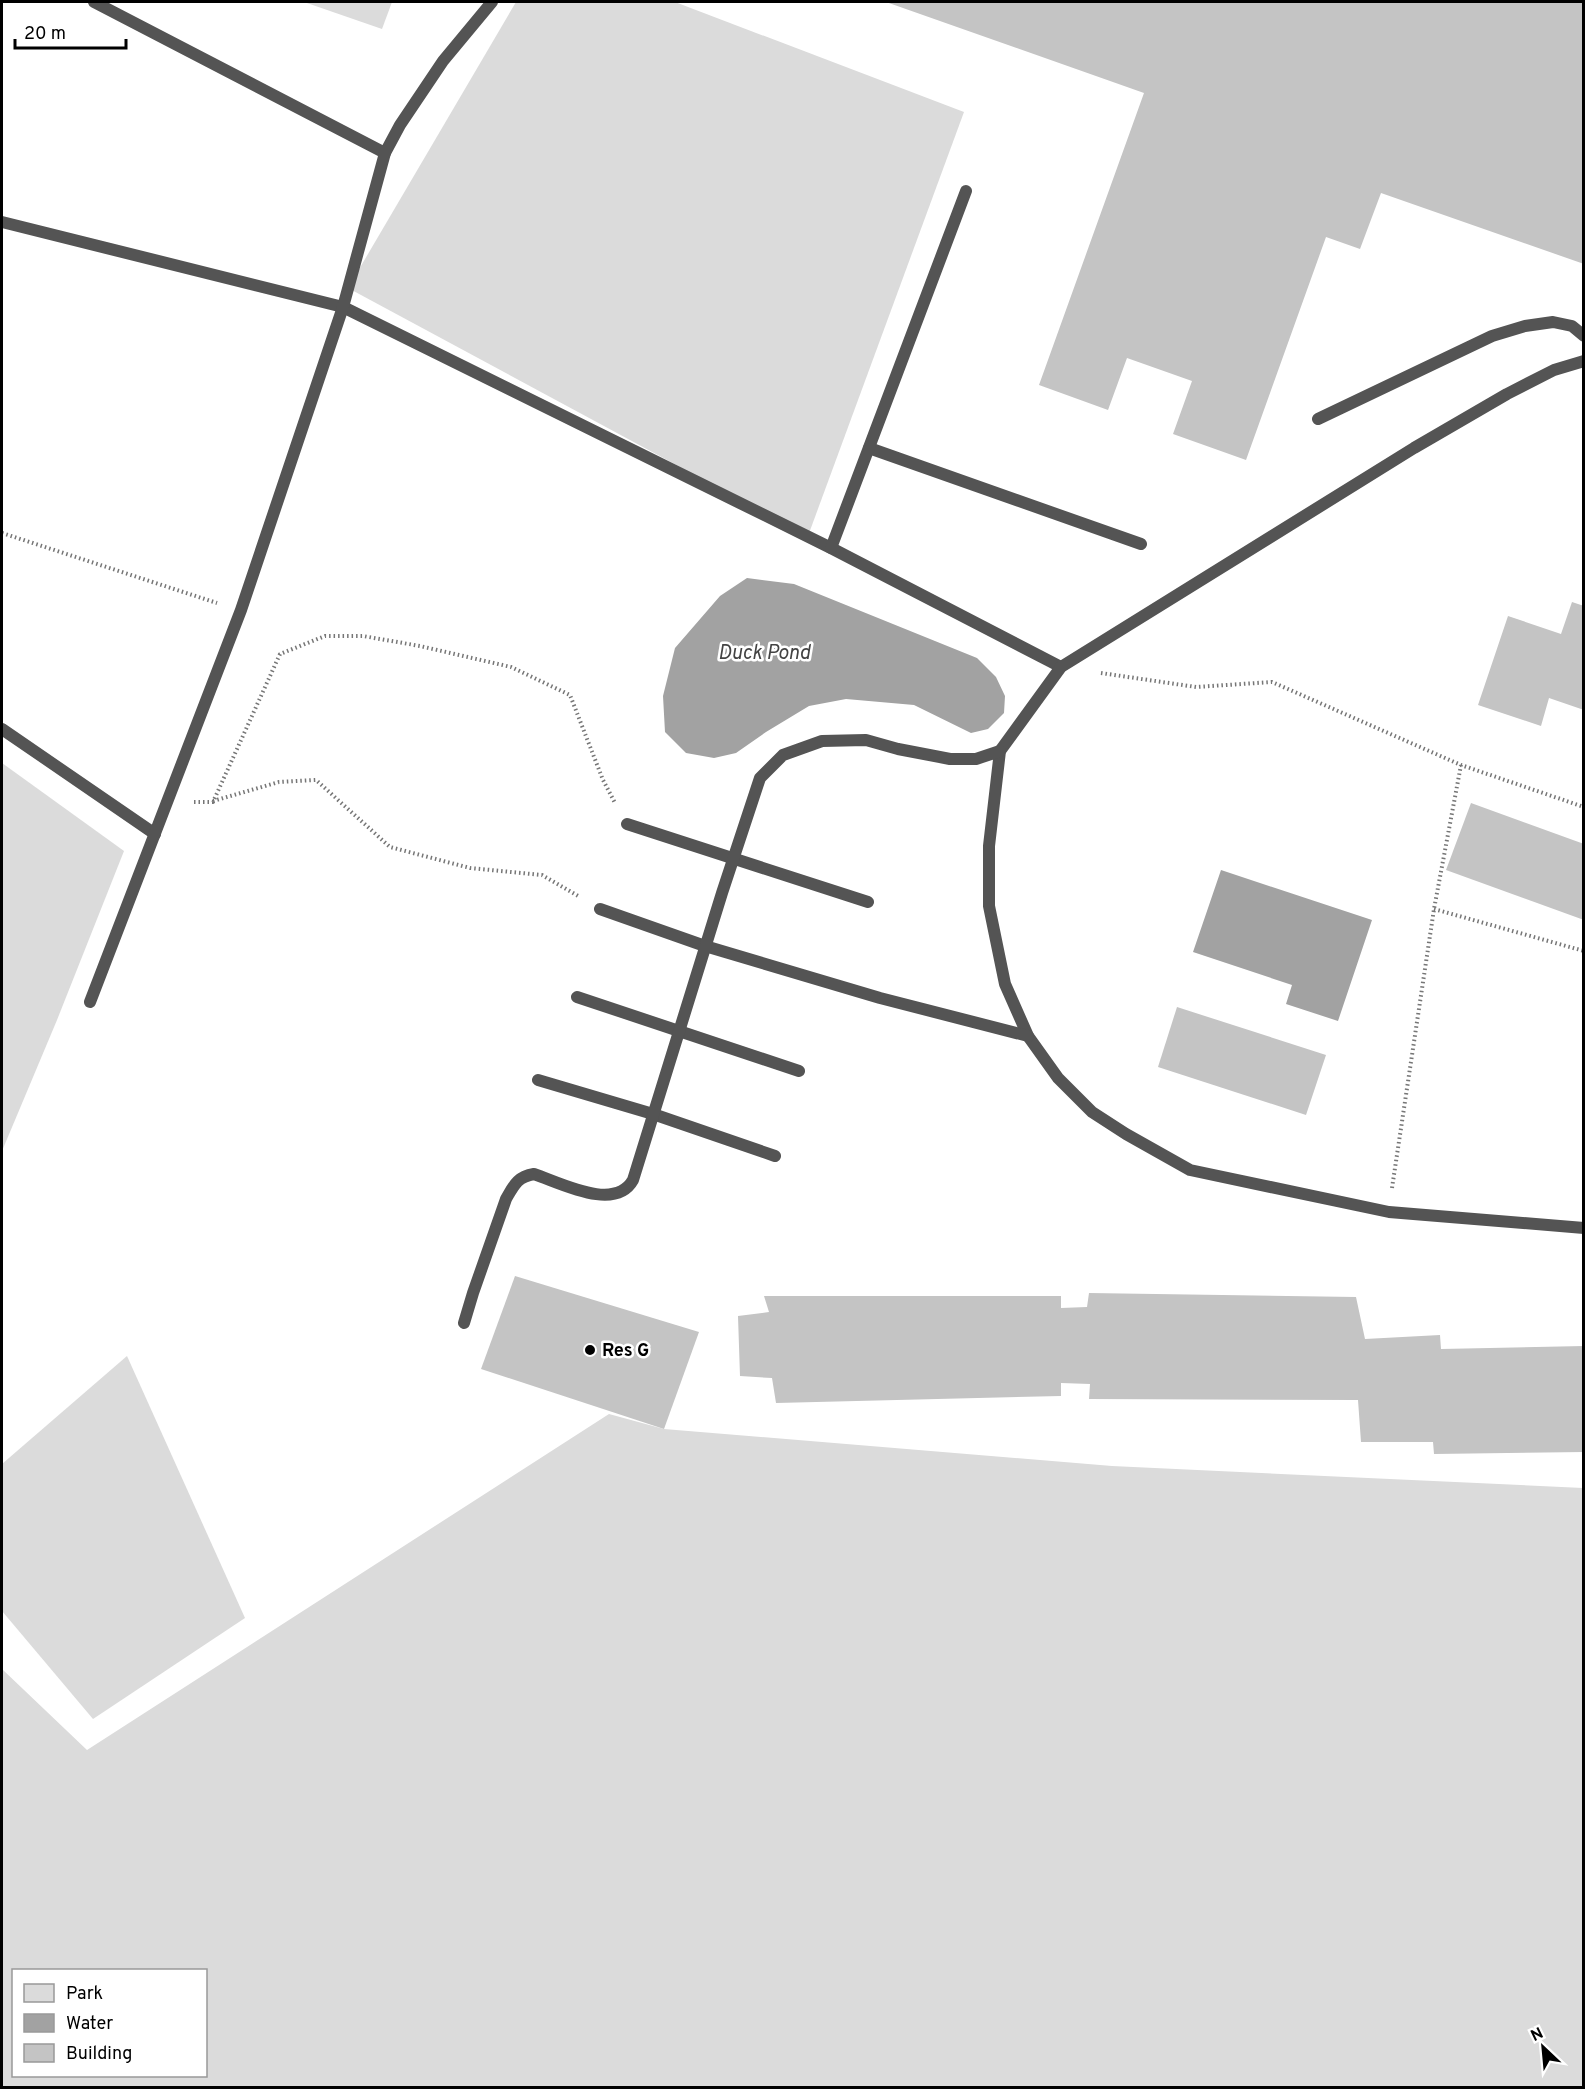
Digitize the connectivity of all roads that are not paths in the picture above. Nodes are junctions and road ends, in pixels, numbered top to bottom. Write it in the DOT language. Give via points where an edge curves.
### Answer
graph roads {
  1 [pos="94,2"];
  2 [pos="492,2"];
  3 [pos="385,153"];
  4 [pos="966,191"];
  5 [pos="2,222"];
  6 [pos="343,307"];
  7 [pos="1584,336"];
  8 [pos="1584,361"];
  9 [pos="1318,419"];
  10 [pos="869,447"];
  11 [pos="1142,544"];
  12 [pos="831,548"];
  13 [pos="1061,667"];
  14 [pos="2,729"];
  15 [pos="1000,751"];
  16 [pos="627,824"];
  17 [pos="155,834"];
  18 [pos="733,859"];
  19 [pos="868,902"];
  20 [pos="600,909"];
  21 [pos="705,946"];
  22 [pos="577,997"];
  23 [pos="90,1002"];
  24 [pos="679,1032"];
  25 [pos="1028,1036"];
  26 [pos="799,1071"];
  27 [pos="538,1080"];
  28 [pos="653,1114"];
  29 [pos="775,1155"];
  30 [pos="1584,1228"];
  31 [pos="464,1323"];
  1 -- 3 [label="lane"];
  2 -- 3 [label="lane" via="443,61"];
  3 -- 6 [label="lane"];
  4 -- 10 [label="lane"];
  5 -- 6 [label="lane"];
  6 -- 12 [label="lane"];
  6 -- 17 [label="lane" via="241,610"];
  7 -- 9 [label="lane" via="1572,326 1553,322 1492,336"];
  8 -- 13 [label="lane" via="1554,370 1507,394 1414,448"];
  10 -- 11 [label="lane"];
  10 -- 12 [label="lane"];
  12 -- 13 [label="lane"];
  13 -- 15 [label="lane"];
  14 -- 17 [label="lane"];
  15 -- 18 [label="lane" via="976,759 950,759 866,740 822,741 783,755 760,778"];
  15 -- 25 [label="lane" via="989,846 989,906 1005,984"];
  16 -- 18 [label="lane"];
  17 -- 23 [label="lane"];
  18 -- 19 [label="lane"];
  18 -- 21 [label="lane"];
  20 -- 21 [label="lane"];
  21 -- 24 [label="lane"];
  21 -- 25 [label="lane" via="880,998"];
  22 -- 24 [label="lane"];
  24 -- 26 [label="lane"];
  24 -- 28 [label="lane"];
  25 -- 30 [label="lane" via="1058,1078 1092,1112 1190,1170 1389,1212"];
  27 -- 28 [label="lane"];
  28 -- 29 [label="lane"];
  28 -- 31 [label="lane" via="633,1180 622,1192 600,1196 534,1174 513,1185"];
}
